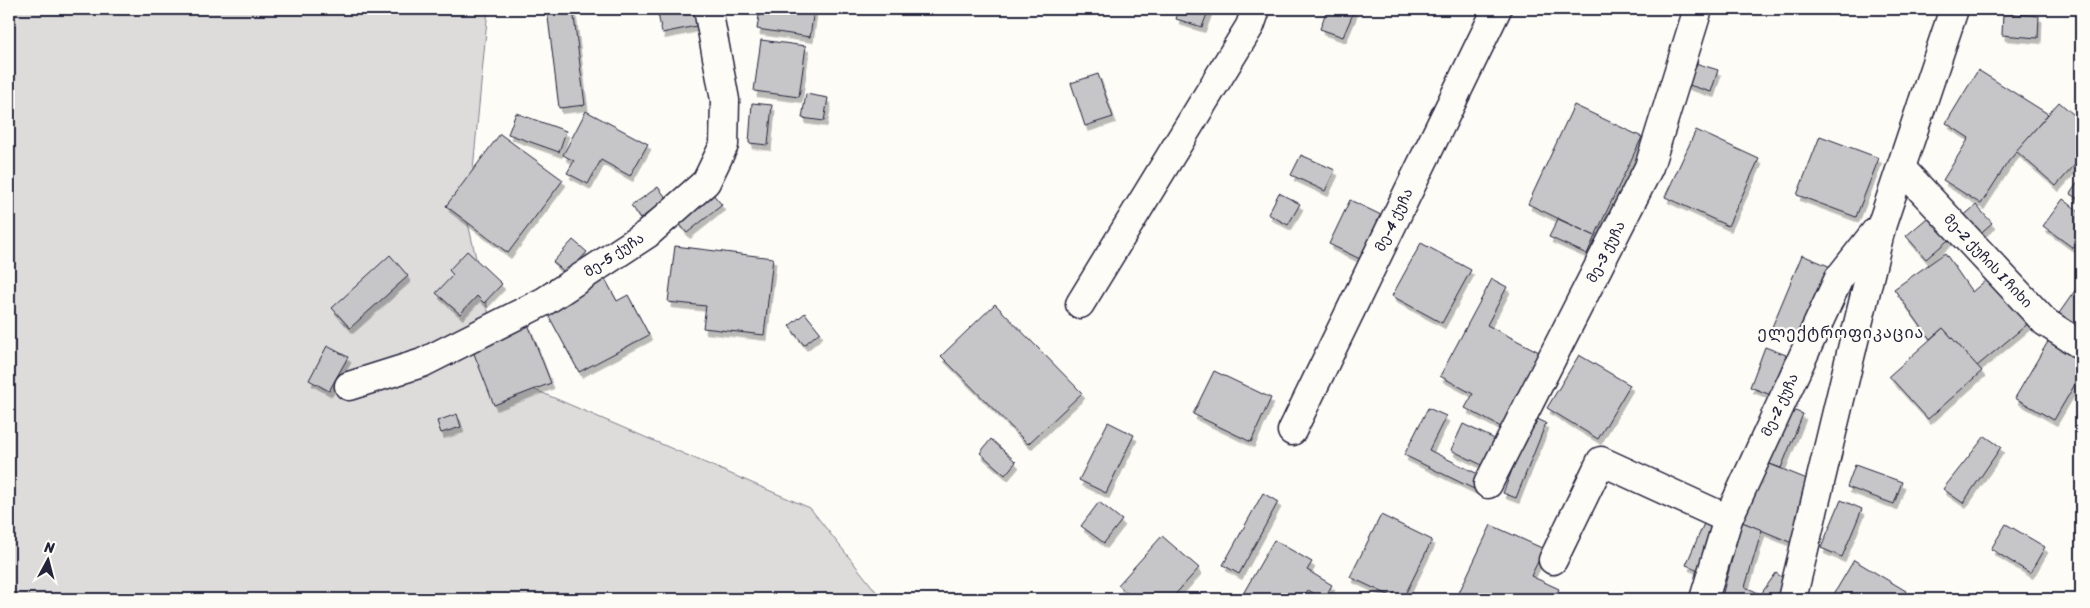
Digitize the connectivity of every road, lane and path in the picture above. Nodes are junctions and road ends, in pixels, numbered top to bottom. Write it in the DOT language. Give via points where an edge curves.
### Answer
graph roads {
  1 [pos="708,9"];
  2 [pos="1256,9"];
  3 [pos="1497,9"];
  4 [pos="1698,9"];
  5 [pos="1954,9"];
  6 [pos="1902,169"];
  7 [pos="1882,224"];
  8 [pos="1080,304"];
  9 [pos="2081,344"];
  10 [pos="349,386"];
  11 [pos="1292,431"];
  12 [pos="1488,484"];
  13 [pos="1728,519"];
  14 [pos="1553,560"];
  15 [pos="1704,599"];
  16 [pos="1792,599"];
  1 -- 10 [label="street, მე-5 ქუჩა" via="725,100 724,145 706,182 647,234 545,301 422,362"];
  2 -- 8 [label="street" via="1250,26"];
  3 -- 11 [label="street, მე-4 ქუჩა"];
  4 -- 12 [label="street, მე-3 ქუჩა" via="1649,167"];
  5 -- 6 [label="street, მე-2 ქუჩა"];
  6 -- 7 [label="street, მე-2 ქუჩა"];
  6 -- 9 [label="street, მე-2 ქუჩის I ჩიხი" via="2045,322"];
  7 -- 13 [label="street, მე-2 ქუჩა" via="1839,278"];
  7 -- 16 [label="street, მე-2 ქუჩა"];
  13 -- 14 [label="street" via="1601,461"];
  13 -- 15 [label="street, მე-2 ქუჩა"];
}
